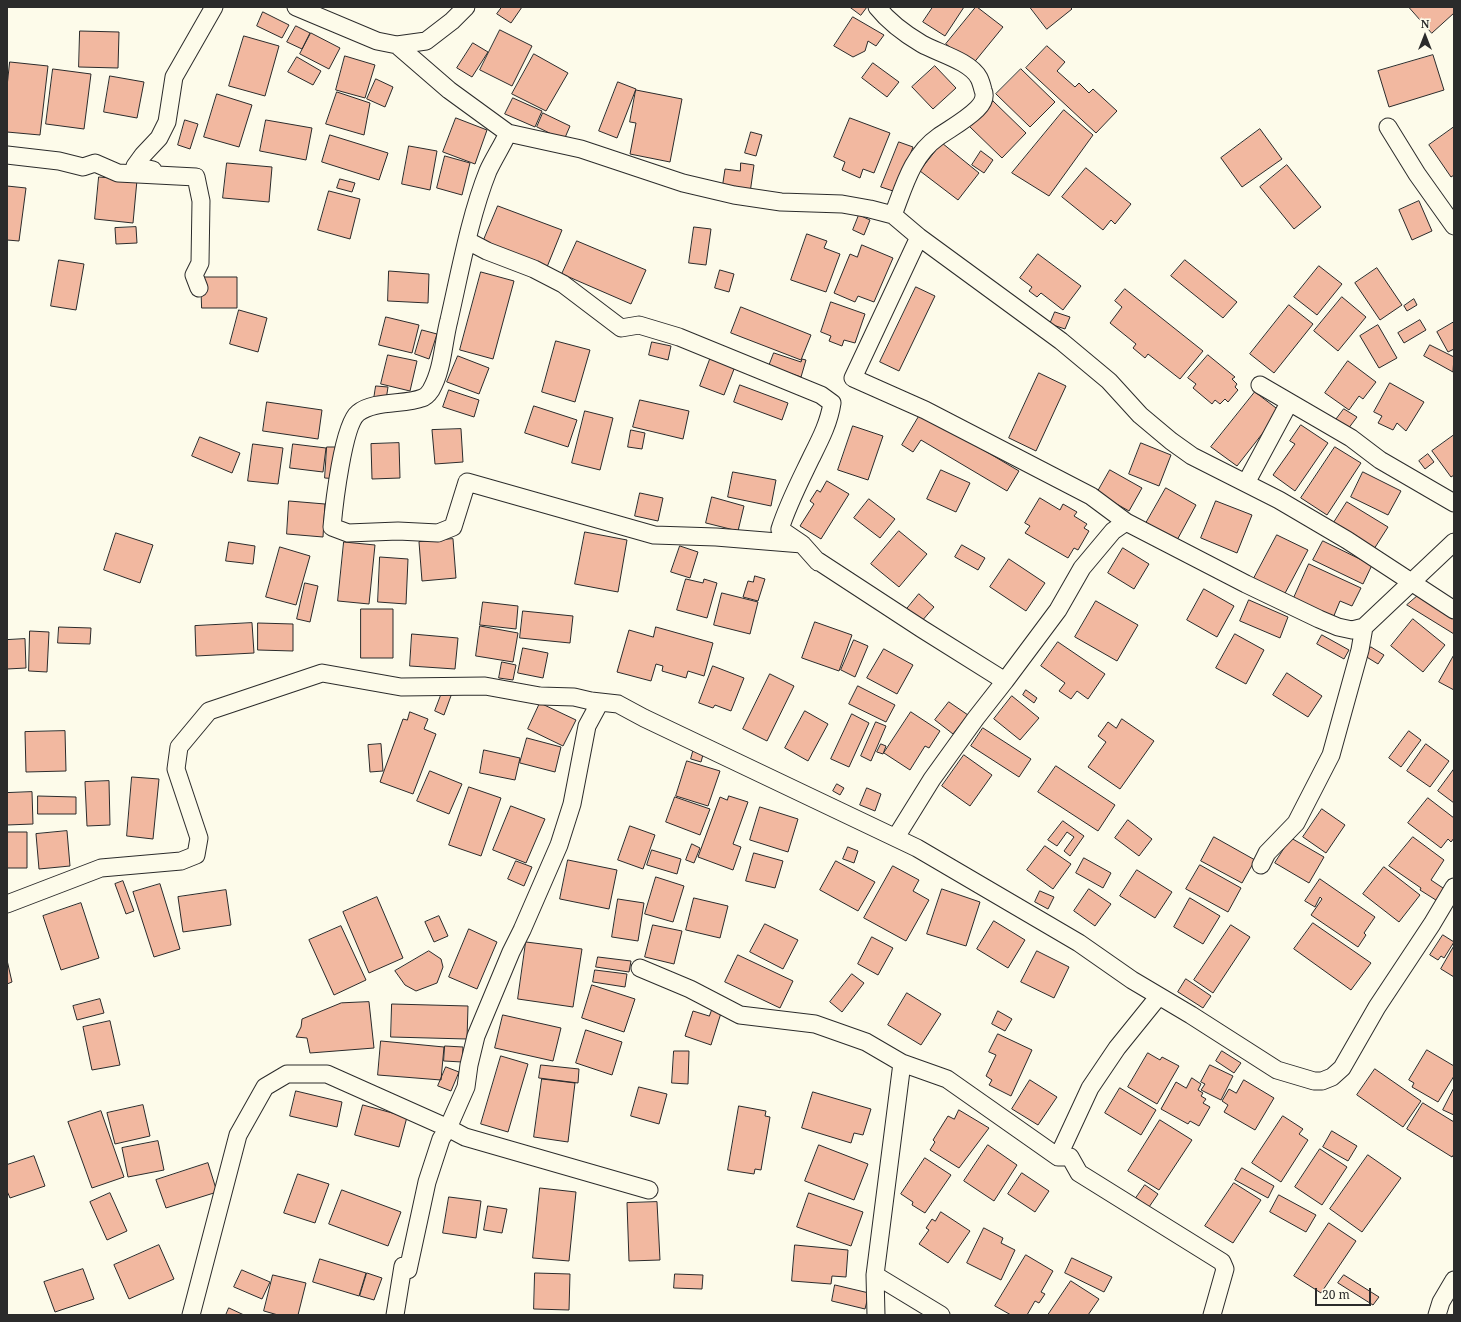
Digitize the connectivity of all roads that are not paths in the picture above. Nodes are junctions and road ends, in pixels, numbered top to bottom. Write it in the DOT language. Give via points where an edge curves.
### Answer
graph roads {
  1 [pos="214,7"];
  2 [pos="296,7"];
  3 [pos="466,7"];
  4 [pos="877,7"];
  5 [pos="397,45"];
  6 [pos="1388,127"];
  7 [pos="508,133"];
  8 [pos="7,155"];
  9 [pos="196,177"];
  10 [pos="893,215"];
  11 [pos="1454,226"];
  12 [pos="919,237"];
  13 [pos="468,241"];
  14 [pos="199,288"];
  15 [pos="1260,385"];
  16 [pos="1289,403"];
  17 [pos="1246,483"];
  18 [pos="1454,503"];
  19 [pos="1126,522"];
  20 [pos="1454,542"];
  21 [pos="802,544"];
  22 [pos="1410,582"];
  23 [pos="1454,610"];
  24 [pos="1358,628"];
  25 [pos="1006,681"];
  26 [pos="574,696"];
  27 [pos="600,702"];
  28 [pos="588,726"];
  29 [pos="896,837"];
  30 [pos="1261,865"];
  31 [pos="1454,888"];
  32 [pos="7,904"];
  33 [pos="640,968"];
  34 [pos="1159,996"];
  35 [pos="902,1063"];
  36 [pos="448,1128"];
  37 [pos="1058,1156"];
  38 [pos="649,1190"];
  39 [pos="875,1275"];
  40 [pos="1454,1280"];
  41 [pos="191,1315"];
  42 [pos="395,1315"];
  43 [pos="876,1315"];
  44 [pos="941,1315"];
  45 [pos="1212,1315"];
  46 [pos="1437,1315"];
  1 -- 9 [label="street" via="174,77 167,122 160,138 135,166"];
  2 -- 5 [label="street" via="377,41"];
  3 -- 5 [label="street" via="426,41"];
  4 -- 10 [label="street" via="888,20 922,44 969,68 978,77 984,92 984,100 977,109 925,148 911,167"];
  5 -- 7 [label="street" via="449,90"];
  6 -- 11 [label="street"];
  7 -- 10 [label="street" via="581,149 683,182 734,195 781,202 842,204"];
  7 -- 13 [label="street" via="488,170"];
  8 -- 9 [label="street" via="59,161 83,167 95,163 118,173"];
  9 -- 14 [label="street" via="201,202 200,263 194,275"];
  10 -- 12 [label="street"];
  12 -- 17 [label="street" via="1061,341 1109,381 1140,415 1171,441 1192,456"];
  12 -- 19 [label="street" via="853,378 926,410 1091,496"];
  13 -- 21 [label="street" via="487,252 563,284 621,328 639,325 679,337 821,395 832,403 820,439 787,507 780,528"];
  13 -- 21 [label="street" via="437,378 430,392 423,398 377,405 359,412 352,420 335,496 332,527 348,533 438,533 453,527 467,482 654,535"];
  15 -- 16 [label="street"];
  16 -- 17 [label="street"];
  16 -- 18 [label="street" via="1351,438 1380,460"];
  17 -- 22 [label="street" via="1347,540"];
  19 -- 24 [label="street" via="1319,619 1338,627"];
  19 -- 25 [label="street" via="1113,531 1082,568 1058,610"];
  20 -- 22 [label="street"];
  21 -- 25 [label="street" via="818,562"];
  22 -- 23 [label="street"];
  22 -- 24 [label="street"];
  24 -- 30 [label="street" via="1360,650 1330,755 1296,823 1267,853"];
  25 -- 29 [label="street" via="932,779"];
  26 -- 27 [label="street"];
  26 -- 28 [label="street"];
  26 -- 32 [label="street" via="540,696 485,686 401,687 322,673 209,711 179,747 176,769 199,838 196,855 181,862 101,868"];
  27 -- 28 [label="street"];
  27 -- 29 [label="street" via="618,704"];
  28 -- 36 [label="street" via="572,804 561,838 476,1036 466,1087"];
  29 -- 34 [label="street" via="1079,943"];
  31 -- 34 [label="street" via="1377,1007 1342,1068 1332,1077 1322,1081 1278,1070"];
  33 -- 35 [label="street" via="690,989 740,1015 815,1024 866,1042"];
  34 -- 37 [label="street" via="1117,1048 1090,1088"];
  35 -- 37 [label="street" via="947,1079"];
  35 -- 39 [label="street"];
  36 -- 38 [label="street" via="465,1137"];
  36 -- 41 [label="street" via="327,1074 287,1074 265,1087 238,1135"];
  36 -- 42 [label="street" via="441,1139 427,1182 408,1270 403,1266"];
  37 -- 45 [label="street" via="1070,1158 1079,1173 1222,1262 1225,1269"];
  39 -- 43 [label="street"];
  39 -- 44 [label="street"];
  40 -- 46 [label="street" via="1441,1302"];
}
